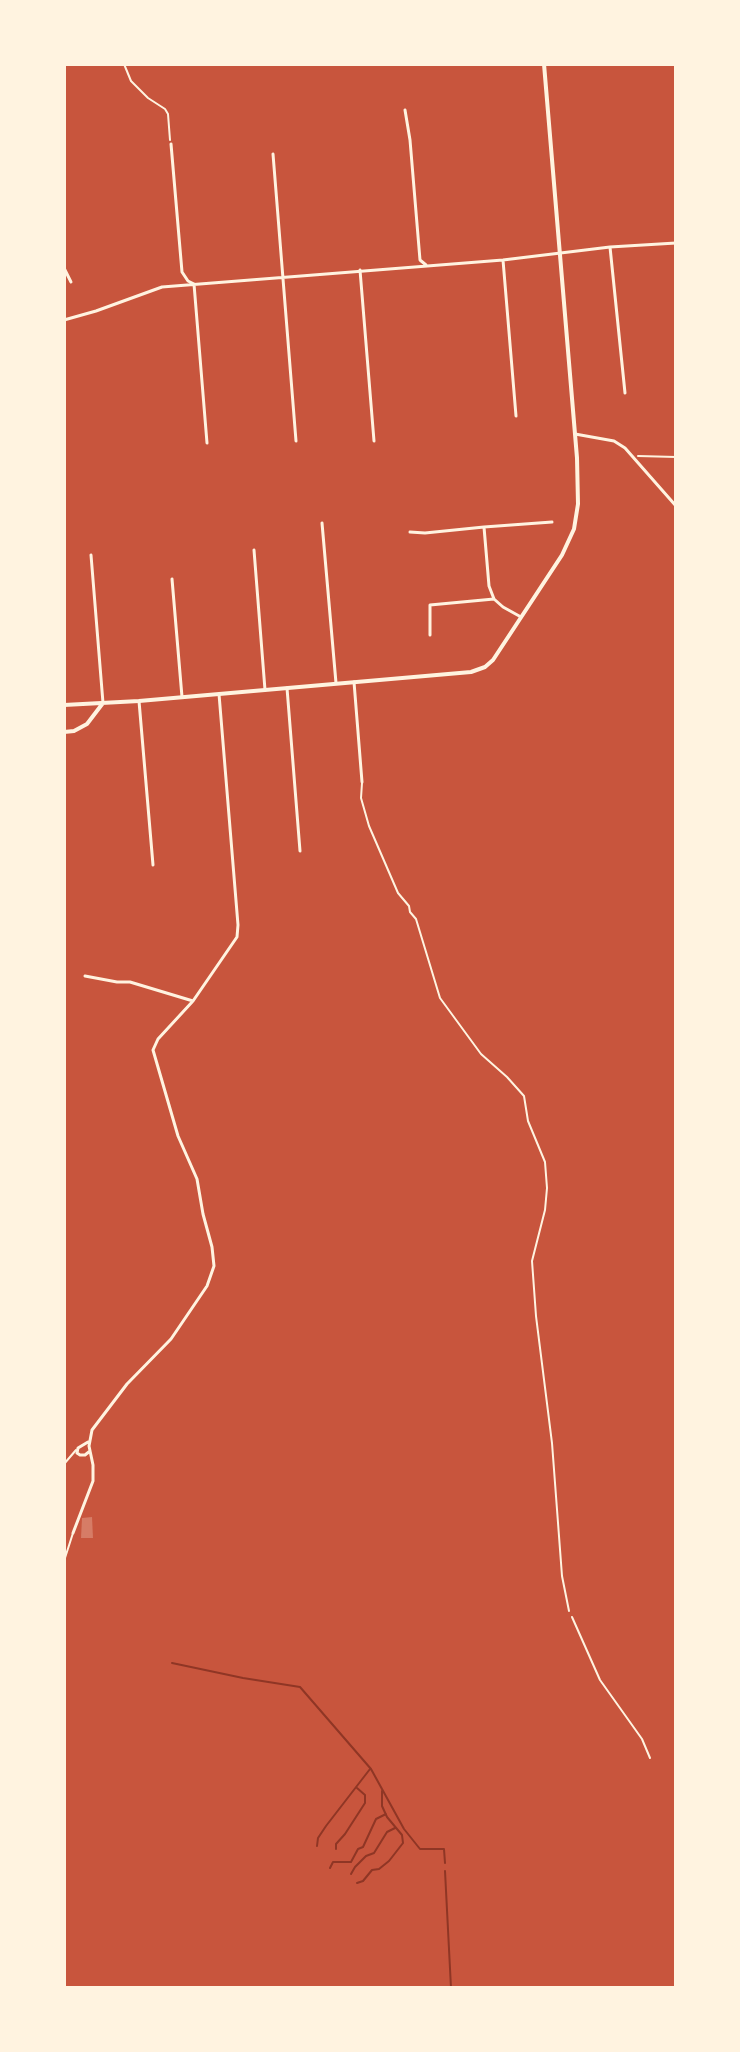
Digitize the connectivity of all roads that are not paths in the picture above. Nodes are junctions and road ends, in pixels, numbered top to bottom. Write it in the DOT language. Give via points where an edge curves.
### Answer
graph roads {
  1 [pos="544,64"];
  2 [pos="405,110"];
  3 [pos="171,144"];
  4 [pos="273,154"];
  5 [pos="676,243"];
  6 [pos="610,247"];
  7 [pos="560,254"];
  8 [pos="503,260"];
  9 [pos="426,265"];
  10 [pos="64,268"];
  11 [pos="360,270"];
  12 [pos="282,274"];
  13 [pos="71,282"];
  14 [pos="194,284"];
  15 [pos="64,320"];
  16 [pos="625,393"];
  17 [pos="516,416"];
  18 [pos="575,434"];
  19 [pos="296,441"];
  20 [pos="374,441"];
  21 [pos="207,443"];
  22 [pos="676,506"];
  23 [pos="552,522"];
  24 [pos="322,523"];
  25 [pos="484,527"];
  26 [pos="410,532"];
  27 [pos="254,550"];
  28 [pos="91,555"];
  29 [pos="172,579"];
  30 [pos="494,599"];
  31 [pos="521,617"];
  32 [pos="430,635"];
  33 [pos="354,682"];
  34 [pos="336,683"];
  35 [pos="287,688"];
  36 [pos="265,690"];
  37 [pos="219,694"];
  38 [pos="182,697"];
  39 [pos="139,701"];
  40 [pos="103,703"];
  41 [pos="64,705"];
  42 [pos="64,732"];
  43 [pos="362,782"];
  44 [pos="300,851"];
  45 [pos="153,865"];
  46 [pos="85,976"];
  47 [pos="193,1001"];
  48 [pos="89,1441"];
  49 [pos="78,1448"];
  50 [pos="90,1451"];
  51 [pos="64,1464"];
  52 [pos="73,1533"];
  53 [pos="64,1561"];
  54 [pos="569,1611"];
  1 -- 7 [label="street"];
  2 -- 9 [label="street" via="420,260"];
  3 -- 14 [label="street" via="182,272"];
  4 -- 12 [label="street"];
  5 -- 6 [label="street"];
  6 -- 7 [label="street"];
  6 -- 16 [label="street"];
  7 -- 8 [label="street"];
  7 -- 18 [label="street"];
  8 -- 9 [label="street"];
  8 -- 17 [label="street"];
  9 -- 11 [label="street"];
  10 -- 13 [label="street"];
  11 -- 12 [label="street"];
  11 -- 20 [label="street"];
  12 -- 14 [label="street"];
  12 -- 19 [label="street"];
  14 -- 15 [label="street" via="162,287"];
  14 -- 21 [label="street"];
  18 -- 22 [label="street" via="614,441"];
  18 -- 31 [label="street" via="579,493 574,529"];
  23 -- 25 [label="street"];
  24 -- 34 [label="street"];
  25 -- 26 [label="street"];
  25 -- 30 [label="street"];
  27 -- 36 [label="street"];
  28 -- 40 [label="street"];
  29 -- 38 [label="street"];
  30 -- 31 [label="street"];
  30 -- 32 [label="street" via="430,605"];
  31 -- 33 [label="street" via="485,667"];
  33 -- 34 [label="street"];
  33 -- 43 [label="street"];
  34 -- 35 [label="street"];
  35 -- 36 [label="street"];
  35 -- 44 [label="street"];
  36 -- 37 [label="street"];
  37 -- 38 [label="street"];
  37 -- 47 [label="street" via="237,937"];
  38 -- 39 [label="street"];
  39 -- 40 [label="street"];
  39 -- 45 [label="street"];
  40 -- 41 [label="street"];
  40 -- 42 [label="street" via="87,724"];
  43 -- 54 [label="lane" via="365,815 398,893 416,919 440,998 481,1054 524,1096 545,1162 546,1199 532,1261"];
  46 -- 47 [label="street" via="130,982"];
  47 -- 48 [label="street" via="153,1050 178,1136 197,1179 213,1274 171,1339 99,1419"];
  48 -- 49 [label="street"];
  48 -- 50 [label="street"];
  49 -- 50 [label="street" via="80,1455"];
  49 -- 51 [label="lane"];
  50 -- 52 [label="street" via="93,1481"];
  52 -- 53 [label="lane"];
}
